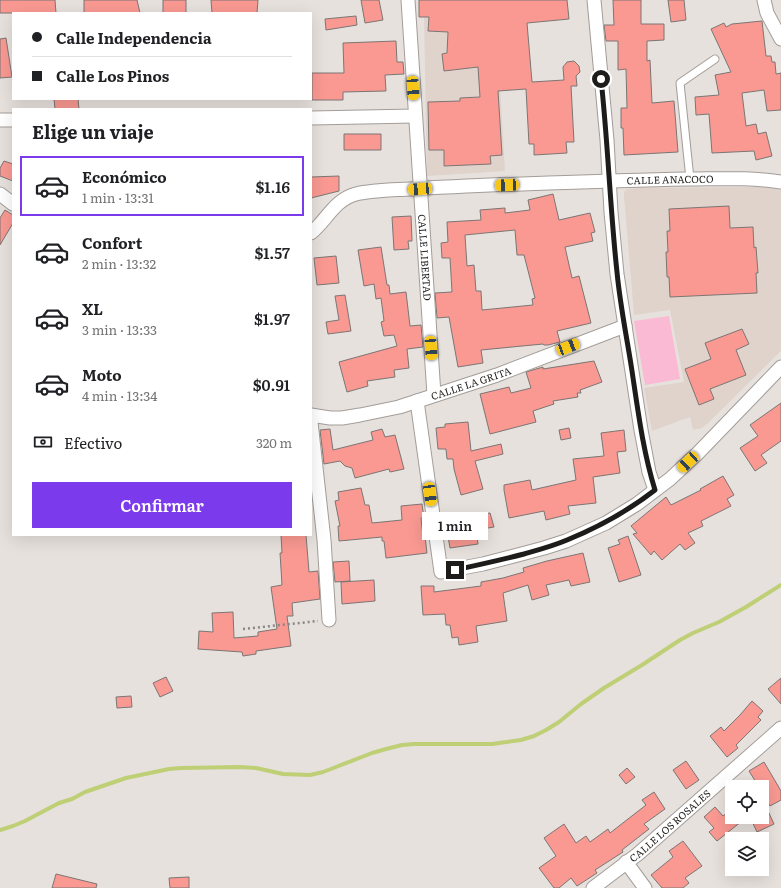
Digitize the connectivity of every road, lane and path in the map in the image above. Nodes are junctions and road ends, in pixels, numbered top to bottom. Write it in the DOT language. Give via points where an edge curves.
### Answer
graph roads {
  1 [pos="408,0"];
  2 [pos="594,0"];
  3 [pos="764,0"];
  4 [pos="781,39"];
  5 [pos="715,60"];
  6 [pos="415,116"];
  7 [pos="312,118"];
  8 [pos="0,120"];
  9 [pos="12,120"];
  10 [pos="690,179"];
  11 [pos="609,181"];
  12 [pos="781,182"];
  13 [pos="420,189"];
  14 [pos="0,194"];
  15 [pos="12,203"];
  16 [pos="312,232"];
  17 [pos="625,326"];
  18 [pos="781,367"];
  19 [pos="434,395"];
  20 [pos="417,401"];
  21 [pos="312,415"];
  22 [pos="312,431"];
  23 [pos="655,490"];
  24 [pos="329,620"];
  25 [pos="243,630"];
  26 [pos="781,728"];
  27 [pos="626,862"];
  28 [pos="593,888"];
  29 [pos="645,888"];
  1 -- 6 [label="street, CALLE LIBERTAD"];
  2 -- 11 [label="street"];
  3 -- 4 [label="street" via="767,13"];
  5 -- 10 [label="lane" via="680,83"];
  6 -- 7 [label="street"];
  6 -- 13 [label="street, CALLE LIBERTAD"];
  8 -- 9 [label="street"];
  10 -- 11 [label="street, CALLE ANACOCO"];
  10 -- 12 [label="street, CALLE ANACOCO"];
  11 -- 13 [label="street, CALLE ANACOCO"];
  11 -- 17 [label="street" via="617,274"];
  13 -- 16 [label="street, CALLE ANACOCO" via="377,191 349,197 333,208"];
  13 -- 19 [label="street, CALLE LIBERTAD"];
  14 -- 15 [label="street"];
  17 -- 19 [label="street, CALLE LA GRITA" via="497,375"];
  17 -- 23 [label="street" via="641,430"];
  18 -- 23 [label="street" via="698,453"];
  19 -- 20 [label="street, CALLE LA GRITA"];
  20 -- 21 [label="street, CALLE LA GRITA" via="383,411 342,418"];
  20 -- 23 [label="street" via="441,572 495,561 566,540 606,523"];
  22 -- 24 [label="street" via="324,540"];
  24 -- 25 [label="path"];
  26 -- 27 [label="street, CALLE LOS ROSALES"];
  27 -- 28 [label="street, CALLE LOS ROSALES"];
  27 -- 29 [label="street"];
}
